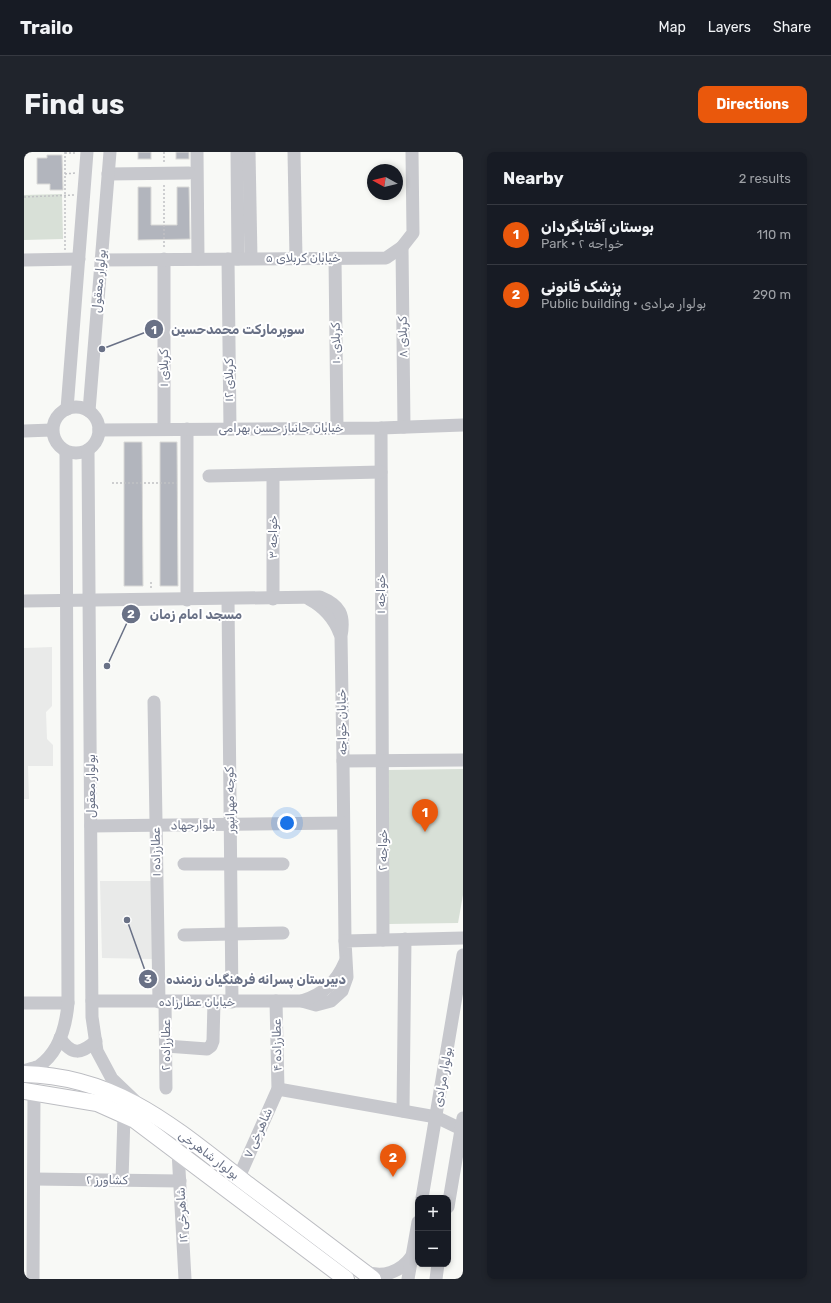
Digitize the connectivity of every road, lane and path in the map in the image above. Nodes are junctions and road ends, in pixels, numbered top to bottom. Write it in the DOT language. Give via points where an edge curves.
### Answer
graph roads {
  1 [pos="84,152"];
  2 [pos="110,152"];
  3 [pos="164,152"];
  4 [pos="197,152"];
  5 [pos="236,152"];
  6 [pos="249,152"];
  7 [pos="294,152"];
  8 [pos="412,152"];
  9 [pos="65,153"];
  10 [pos="164,173"];
  11 [pos="189,173"];
  12 [pos="108,174"];
  13 [pos="65,195"];
  14 [pos="78,195"];
  15 [pos="24,197"];
  16 [pos="402,247"];
  17 [pos="296,258"];
  18 [pos="335,258"];
  19 [pos="79,259"];
  20 [pos="164,259"];
  21 [pos="198,259"];
  22 [pos="239,259"];
  23 [pos="24,260"];
  24 [pos="65,260"];
  25 [pos="101,260"];
  26 [pos="66,409"];
  27 [pos="89,411"];
  28 [pos="463,425"];
  29 [pos="404,427"];
  30 [pos="337,428"];
  31 [pos="381,428"];
  32 [pos="164,429"];
  33 [pos="187,429"];
  34 [pos="230,429"];
  35 [pos="52,430"];
  36 [pos="99,430"];
  37 [pos="24,431"];
  38 [pos="88,450"];
  39 [pos="66,452"];
  40 [pos="381,472"];
  41 [pos="273,475"];
  42 [pos="209,476"];
  43 [pos="181,482"];
  44 [pos="112,483"];
  45 [pos="228,599"];
  46 [pos="273,599"];
  47 [pos="187,600"];
  48 [pos="24,601"];
  49 [pos="67,601"];
  50 [pos="90,601"];
  51 [pos="154,702"];
  52 [pos="463,760"];
  53 [pos="343,761"];
  54 [pos="382,761"];
  55 [pos="344,823"];
  56 [pos="230,825"];
  57 [pos="91,826"];
  58 [pos="156,826"];
  59 [pos="184,864"];
  60 [pos="231,864"];
  61 [pos="283,864"];
  62 [pos="283,933"];
  63 [pos="231,934"];
  64 [pos="184,935"];
  65 [pos="463,938"];
  66 [pos="383,940"];
  67 [pos="405,940"];
  68 [pos="345,941"];
  69 [pos="463,955"];
  70 [pos="276,1001"];
  71 [pos="92,1002"];
  72 [pos="162,1002"];
  73 [pos="214,1002"];
  74 [pos="232,1002"];
  75 [pos="24,1003"];
  76 [pos="68,1003"];
  77 [pos="60,1038"];
  78 [pos="96,1041"];
  79 [pos="166,1046"];
  80 [pos="24,1072"];
  81 [pos="166,1088"];
  82 [pos="278,1089"];
  83 [pos="29,1092"];
  84 [pos="140,1105"];
  85 [pos="403,1111"];
  86 [pos="124,1116"];
  87 [pos="436,1117"];
  88 [pos="462,1126"];
  89 [pos="178,1151"];
  90 [pos="239,1177"];
  91 [pos="34,1179"];
  92 [pos="122,1180"];
  93 [pos="180,1181"];
  94 [pos="423,1195"];
  95 [pos="450,1195"];
  96 [pos="29,1199"];
  97 [pos="416,1231"];
  98 [pos="412,1256"];
  99 [pos="438,1267"];
  100 [pos="360,1269"];
  101 [pos="33,1279"];
  102 [pos="185,1279"];
  103 [pos="346,1279"];
  104 [pos="373,1279"];
  105 [pos="408,1279"];
  106 [pos="436,1279"];
  1 -- 9 [label="path"];
  1 -- 19 [label="street, بولوار معقول"];
  2 -- 12 [label="street, بولوار معقول"];
  3 -- 10 [label="path"];
  4 -- 21 [label="street"];
  5 -- 22 [label="street"];
  6 -- 22 [label="street"];
  7 -- 17 [label="street"];
  8 -- 16 [label="street, خیابان کربلای ۵" via="413,233"];
  9 -- 13 [label="path"];
  10 -- 11 [label="street"];
  10 -- 12 [label="street"];
  10 -- 20 [label="path"];
  12 -- 25 [label="street, بولوار معقول"];
  13 -- 14 [label="path"];
  13 -- 15 [label="path"];
  13 -- 24 [label="path"];
  16 -- 18 [label="street, خیابان کربلای ۵" via="386,258"];
  16 -- 29 [label="street, کربلای ۸"];
  17 -- 18 [label="street, خیابان کربلای ۵"];
  17 -- 22 [label="street, خیابان کربلای ۵"];
  18 -- 30 [label="street, کربلای ۱۰"];
  19 -- 24 [label="street"];
  19 -- 26 [label="street, بولوار معقول"];
  20 -- 21 [label="street, خیابان کربلای ۵"];
  20 -- 25 [label="street, خیابان کربلای ۵"];
  20 -- 32 [label="street, کربلای ۱"];
  21 -- 22 [label="street, خیابان کربلای ۵"];
  22 -- 34 [label="street, کربلای ۱۲"];
  23 -- 24 [label="street"];
  25 -- 27 [label="street, بولوار معقول"];
  26 -- 27 [label="street" via="78,407"];
  26 -- 35 [label="street" via="56,417"];
  27 -- 36 [label="street" via="94,416"];
  28 -- 29 [label="street, خیابان جانباز حسن بهرامی"];
  29 -- 31 [label="street, خیابان جانباز حسن بهرامی"];
  30 -- 31 [label="street, خیابان جانباز حسن بهرامی"];
  30 -- 34 [label="street, خیابان جانباز حسن بهرامی"];
  31 -- 40 [label="street, خواجه ۱"];
  32 -- 33 [label="street, خیابان جانباز حسن بهرامی"];
  32 -- 36 [label="street, خیابان جانباز حسن بهرامی"];
  33 -- 34 [label="street, خیابان جانباز حسن بهرامی"];
  33 -- 47 [label="street"];
  35 -- 37 [label="street"];
  35 -- 39 [label="street" via="58,446"];
  36 -- 38 [label="street" via="94,445"];
  38 -- 39 [label="street" via="77,454"];
  38 -- 50 [label="street, بولوار معقول"];
  39 -- 49 [label="street, بولوار معقول"];
  40 -- 41 [label="street"];
  40 -- 54 [label="street, خواجه ۱"];
  41 -- 42 [label="street"];
  41 -- 46 [label="street, خواجه ۳"];
  43 -- 44 [label="path"];
  45 -- 46 [label="street, خیابان خواجه"];
  45 -- 47 [label="street, خیابان خواجه"];
  45 -- 56 [label="street, کوچه مهرانپور"];
  46 -- 53 [label="street, خیابان خواجه" via="320,597 332,602 340,612 343,624"];
  47 -- 50 [label="street, خیابان خواجه"];
  48 -- 49 [label="street, خیابان خواجه"];
  49 -- 50 [label="street, خیابان خواجه"];
  49 -- 76 [label="street, بولوار معقول"];
  50 -- 57 [label="street, بولوار معقول"];
  51 -- 58 [label="street, عطارزاده ۱"];
  52 -- 54 [label="street, خیابان خواجه"];
  53 -- 54 [label="street, خیابان خواجه"];
  53 -- 55 [label="street, خیابان عطارزاده"];
  54 -- 66 [label="street, خواجه ۲"];
  55 -- 56 [label="street, بلوارجهاد"];
  55 -- 68 [label="street, خیابان عطارزاده"];
  56 -- 58 [label="street, بلوارجهاد"];
  56 -- 60 [label="street, کوچه مهرانپور"];
  57 -- 58 [label="street, بلوارجهاد"];
  57 -- 71 [label="street, بولوار معقول"];
  58 -- 72 [label="street, عطارزاده ۱"];
  59 -- 60 [label="street"];
  60 -- 61 [label="street"];
  60 -- 63 [label="street, کوچه مهرانپور"];
  62 -- 63 [label="street"];
  63 -- 64 [label="street"];
  63 -- 74 [label="street, کوچه مهرانپور"];
  65 -- 67 [label="street"];
  66 -- 67 [label="street"];
  66 -- 68 [label="street"];
  67 -- 85 [label="street"];
  68 -- 70 [label="street, خیابان عطارزاده" via="347,977 342,991 331,1001 316,1005 302,1001"];
  69 -- 87 [label="street, بولوار مرادی"];
  70 -- 74 [label="street, خیابان عطارزاده"];
  70 -- 82 [label="street, عطارزاده ۴"];
  71 -- 72 [label="street, خیابان عطارزاده"];
  71 -- 78 [label="street, بولوار معقول"];
  72 -- 73 [label="street, خیابان عطارزاده"];
  72 -- 79 [label="street, عطارزاده ۲"];
  73 -- 74 [label="street, خیابان عطارزاده"];
  73 -- 79 [label="street" via="211,1046 207,1049"];
  75 -- 76 [label="street"];
  76 -- 77 [label="street, بولوار معقول" via="67,1020"];
  77 -- 78 [label="street" via="67,1048 76,1052 85,1050"];
  77 -- 80 [label="street, بولوار معقول" via="58,1046 38,1066"];
  78 -- 84 [label="street, بولوار معقول" via="97,1051 112,1079"];
  79 -- 81 [label="street, عطارزاده ۲"];
  80 -- 84 [label="main road, بولوار شاهرخی" via="70,1078 100,1087"];
  82 -- 85 [label="street"];
  82 -- 90 [label="street, شاهرخی ۷"];
  83 -- 86 [label="main road, بولوار شاهرخی" via="97,1103"];
  83 -- 91 [label="street"];
  84 -- 90 [label="main road, بولوار شاهرخی"];
  85 -- 87 [label="street"];
  86 -- 89 [label="main road, بولوار شاهرخی" via="135,1120"];
  86 -- 92 [label="street"];
  87 -- 88 [label="street"];
  87 -- 94 [label="street, بولوار مرادی"];
  88 -- 95 [label="street"];
  89 -- 93 [label="street, شاهرخی ۱۲"];
  89 -- 103 [label="main road, بولوار شاهرخی"];
  90 -- 100 [label="main road, بولوار شاهرخی"];
  91 -- 92 [label="street, کشاورز ۲"];
  91 -- 96 [label="street"];
  92 -- 93 [label="street, کشاورز ۲"];
  93 -- 102 [label="street, شاهرخی ۱۲"];
  96 -- 101 [label="street"];
  97 -- 98 [label="street"];
  98 -- 100 [label="street" via="402,1267 389,1274 374,1274"];
  98 -- 105 [label="street"];
  99 -- 106 [label="street"];
  100 -- 104 [label="main road, بولوار شاهرخی"];
}
